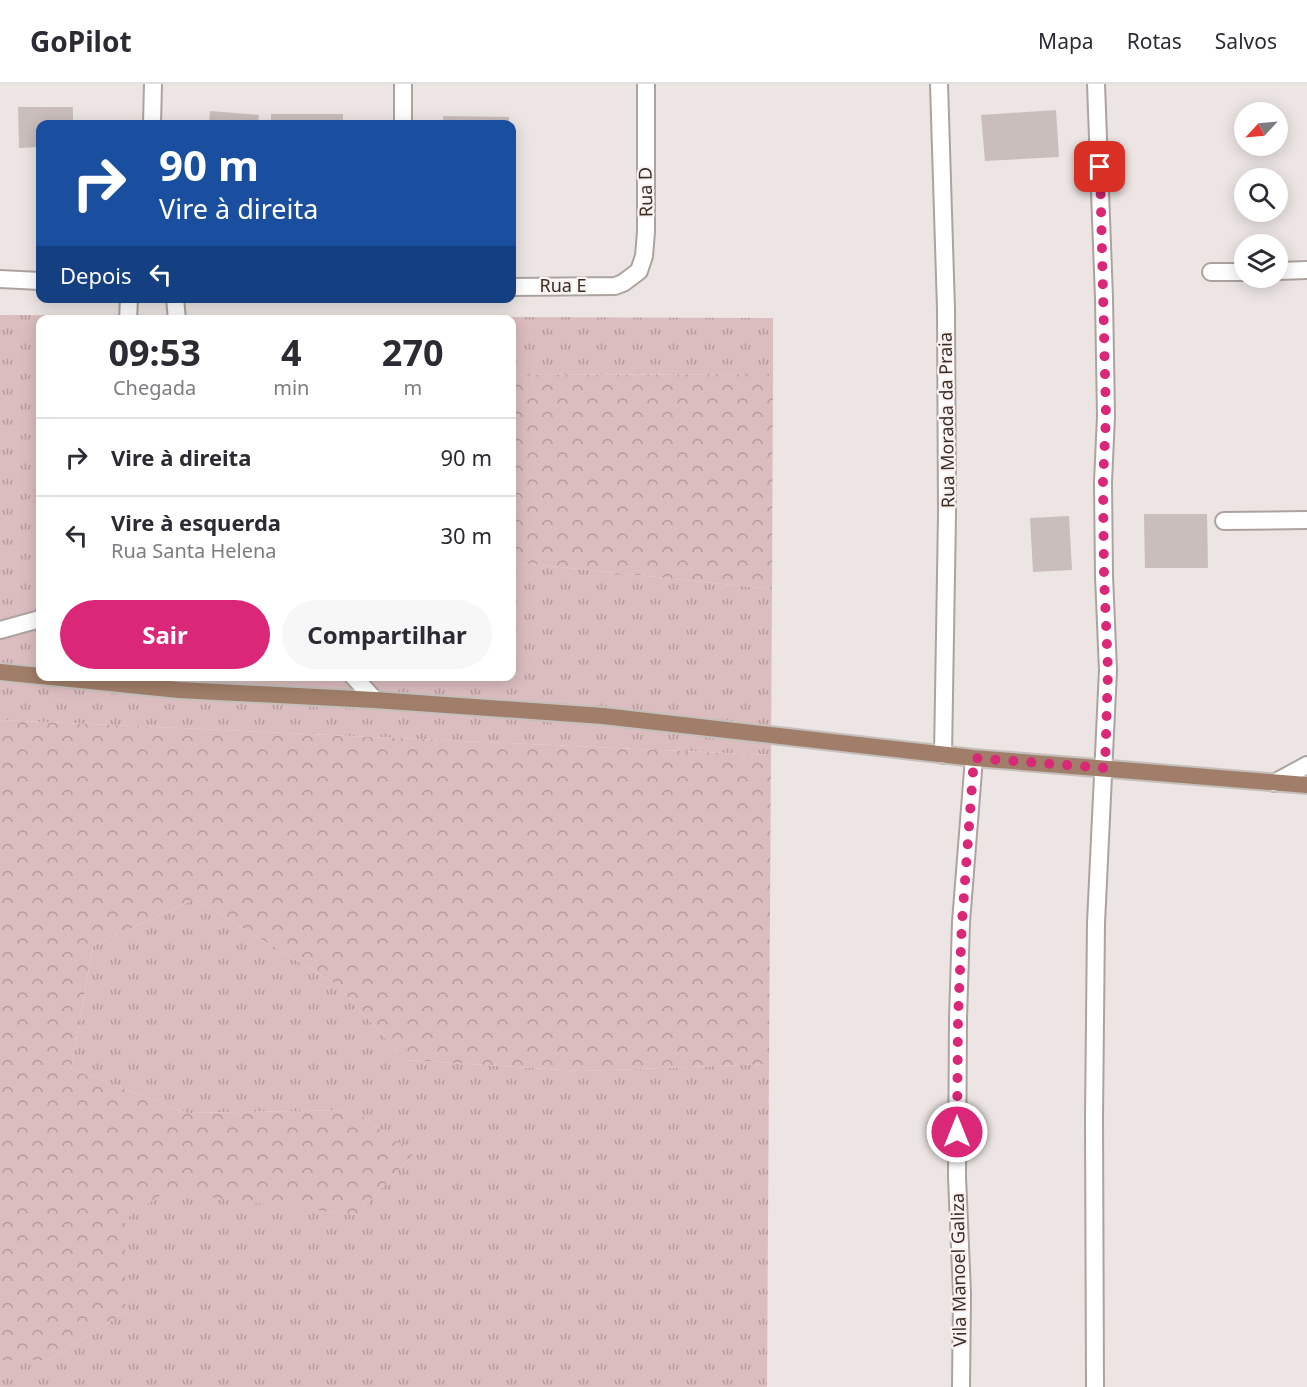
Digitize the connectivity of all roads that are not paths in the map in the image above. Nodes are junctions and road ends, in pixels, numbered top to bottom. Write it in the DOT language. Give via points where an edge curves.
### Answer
graph roads {
  1 [pos="153,84"];
  2 [pos="403,84"];
  3 [pos="646,84"];
  4 [pos="939,84"];
  5 [pos="1096,84"];
  6 [pos="152,120"];
  7 [pos="403,120"];
  8 [pos="1307,270"];
  9 [pos="1288,271"];
  10 [pos="1211,272"];
  11 [pos="1234,272"];
  12 [pos="0,279"];
  13 [pos="36,281"];
  14 [pos="615,286"];
  15 [pos="516,287"];
  16 [pos="1307,520"];
  17 [pos="1224,521"];
  18 [pos="36,620"];
  19 [pos="0,630"];
  20 [pos="0,672"];
  21 [pos="36,676"];
  22 [pos="90,681"];
  23 [pos="358,681"];
  24 [pos="375,700"];
  25 [pos="943,755"];
  26 [pos="974,758"];
  27 [pos="1307,765"];
  28 [pos="1105,768"];
  29 [pos="1274,783"];
  30 [pos="1307,785"];
  31 [pos="961,1387"];
  32 [pos="1095,1387"];
  1 -- 6 [label="street"];
  2 -- 7 [label="street"];
  3 -- 14 [label="street, Rua D" via="644,256 639,271"];
  4 -- 25 [label="street, Rua Morada da Praia" via="946,309"];
  5 -- 28 [label="street" via="1106,416"];
  8 -- 9 [label="street"];
  10 -- 11 [label="street"];
  12 -- 13 [label="street"];
  14 -- 15 [label="street, Rua E"];
  16 -- 17 [label="street"];
  18 -- 19 [label="street"];
  20 -- 21 [label="main road"];
  22 -- 24 [label="main road" via="179,690"];
  23 -- 24 [label="street"];
  24 -- 25 [label="main road" via="603,716"];
  25 -- 26 [label="main road"];
  26 -- 28 [label="main road"];
  26 -- 31 [label="street, Vila Manoel Galiza" via="958,1019"];
  27 -- 29 [label="street"];
  28 -- 29 [label="main road"];
  28 -- 32 [label="street" via="1096,923"];
  29 -- 30 [label="main road"];
}
